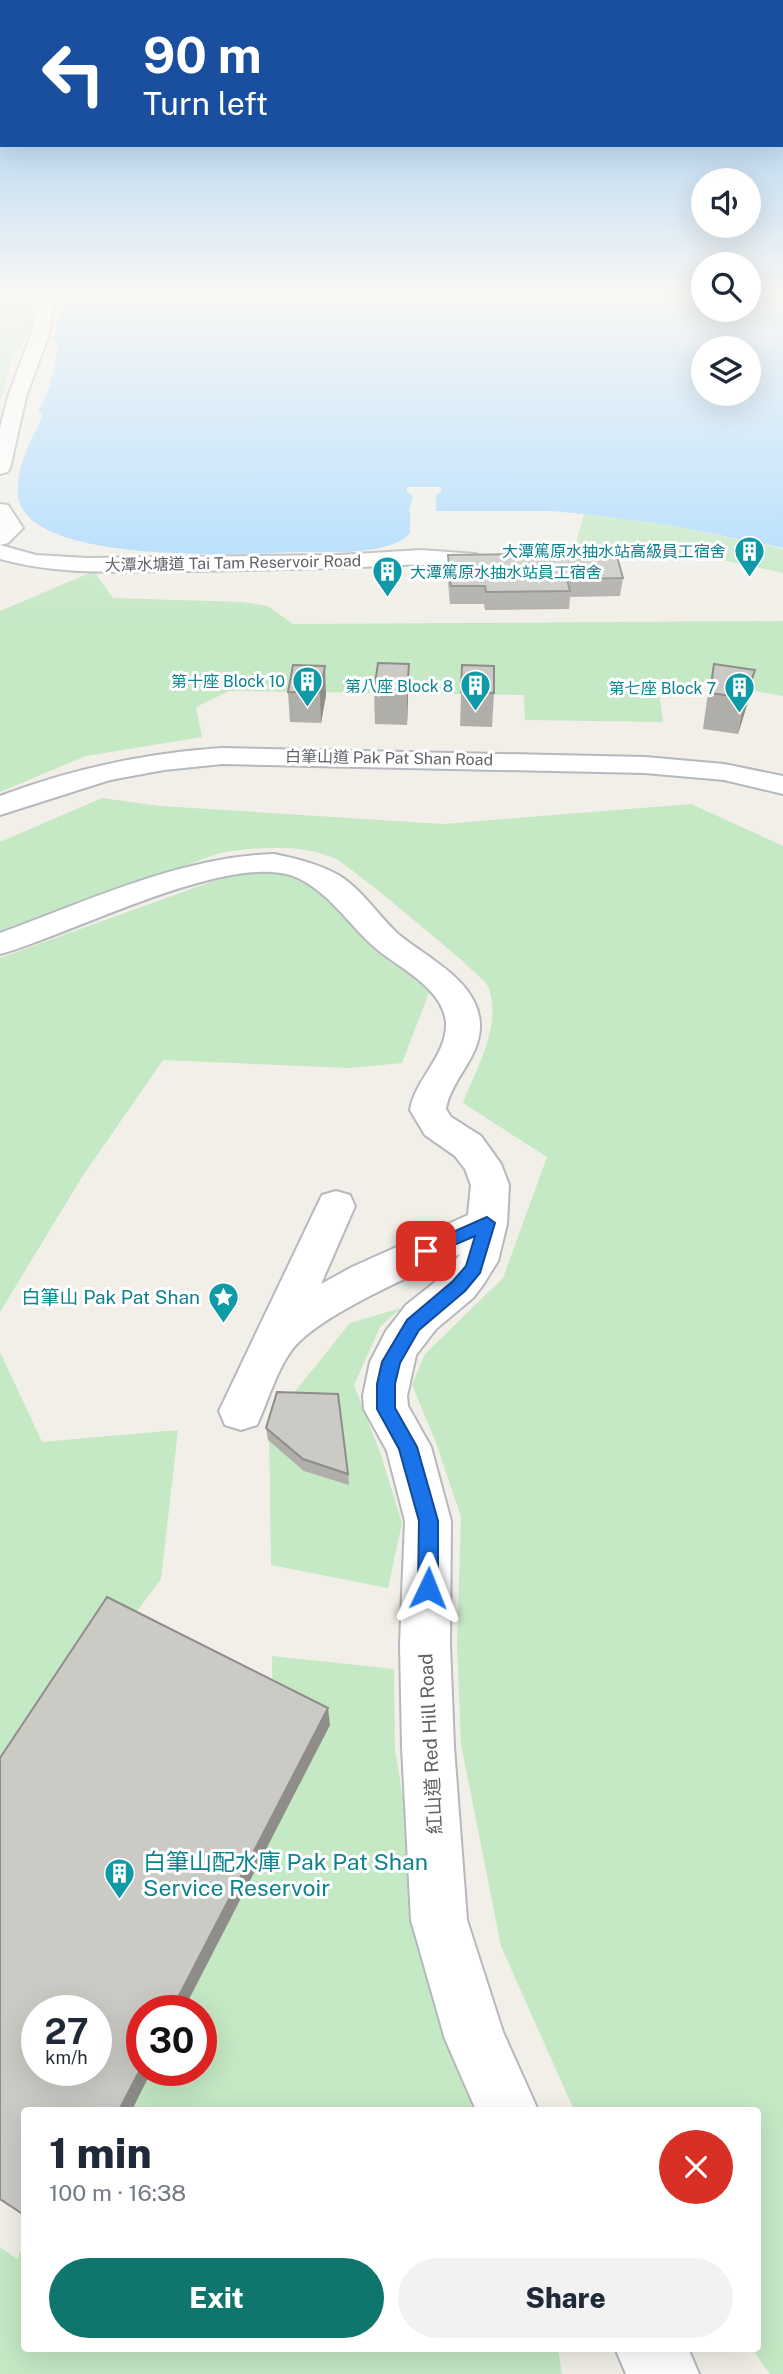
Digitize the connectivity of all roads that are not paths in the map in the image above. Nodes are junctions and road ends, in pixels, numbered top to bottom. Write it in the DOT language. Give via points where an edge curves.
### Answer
graph roads {
  1 [pos="16,405"];
  2 [pos="0,468"];
  3 [pos="0,510"];
  4 [pos="0,538"];
  5 [pos="0,552"];
  6 [pos="468,559"];
  7 [pos="783,785"];
  8 [pos="0,806"];
  9 [pos="0,944"];
  10 [pos="336,1206"];
  11 [pos="487,1223"];
  12 [pos="276,1338"];
  13 [pos="241,1411"];
  14 [pos="506,2107"];
  1 -- 2 [label="street"];
  3 -- 4 [label="street" via="12,528"];
  5 -- 6 [label="street, 大潭水塘道 Tai Tam Reservoir Road" via="35,562 86,565"];
  7 -- 8 [label="street, 白筆山道 Pak Pat Shan Road" via="724,772 645,765 231,756 114,769"];
  9 -- 11 [label="street, 紅山道 Red Hill Road" via="158,885 246,864 291,866 325,880 386,940 443,984 460,1007 461,1040 428,1110 438,1126 468,1146 482,1164 490,1185"];
  10 -- 12 [label="street"];
  11 -- 12 [label="street" via="339,1293"];
  11 -- 14 [label="street, 紅山道 Red Hill Road" via="470,1275 421,1317 401,1343 391,1362 385,1396 386,1409 408,1447 428,1521 425,1657 439,1920 475,2039"];
  12 -- 13 [label="street"];
}
